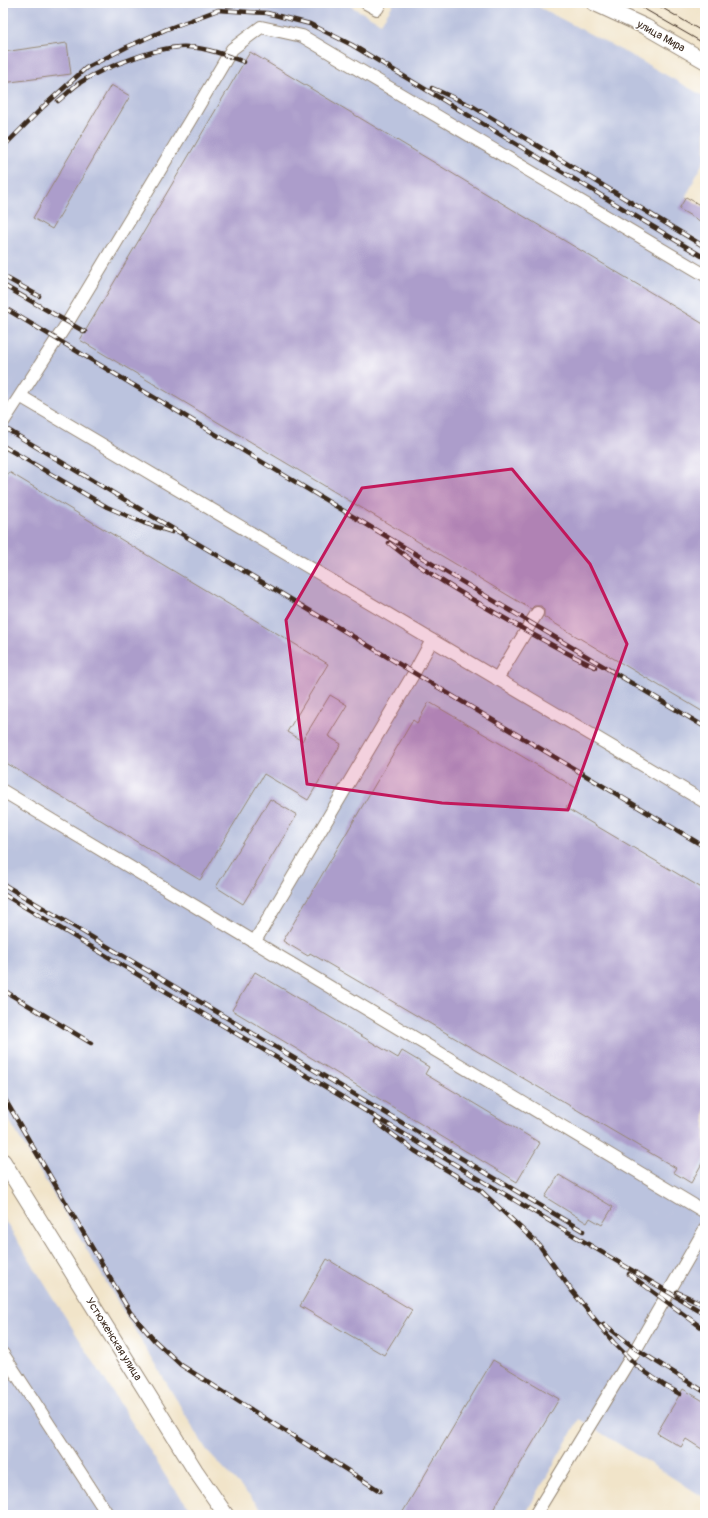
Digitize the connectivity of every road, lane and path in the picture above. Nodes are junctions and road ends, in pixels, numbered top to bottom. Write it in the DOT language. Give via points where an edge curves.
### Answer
graph roads {
  1 [pos="366,3"];
  2 [pos="380,3"];
  3 [pos="594,3"];
  4 [pos="705,61"];
  5 [pos="705,275"];
  6 [pos="20,396"];
  7 [pos="3,422"];
  8 [pos="537,612"];
  9 [pos="432,640"];
  10 [pos="497,679"];
  11 [pos="3,791"];
  12 [pos="705,802"];
  13 [pos="255,941"];
  14 [pos="3,1161"];
  15 [pos="705,1212"];
  16 [pos="705,1228"];
  17 [pos="3,1354"];
  18 [pos="108,1515"];
  19 [pos="226,1515"];
  20 [pos="535,1515"];
  1 -- 2 [label="lane" via="377,9"];
  3 -- 4 [label="main road, улица Мира" via="646,27"];
  5 -- 6 [label="lane" via="302,36 261,27 232,49 68,322"];
  6 -- 7 [label="lane"];
  6 -- 9 [label="lane"];
  8 -- 10 [label="lane"];
  9 -- 10 [label="lane"];
  9 -- 13 [label="lane"];
  10 -- 12 [label="lane"];
  11 -- 13 [label="lane"];
  13 -- 15 [label="lane"];
  14 -- 19 [label="main road, Устюженская улица" via="195,1470"];
  16 -- 20 [label="lane" via="636,1349"];
  17 -- 18 [label="lane"];
}
